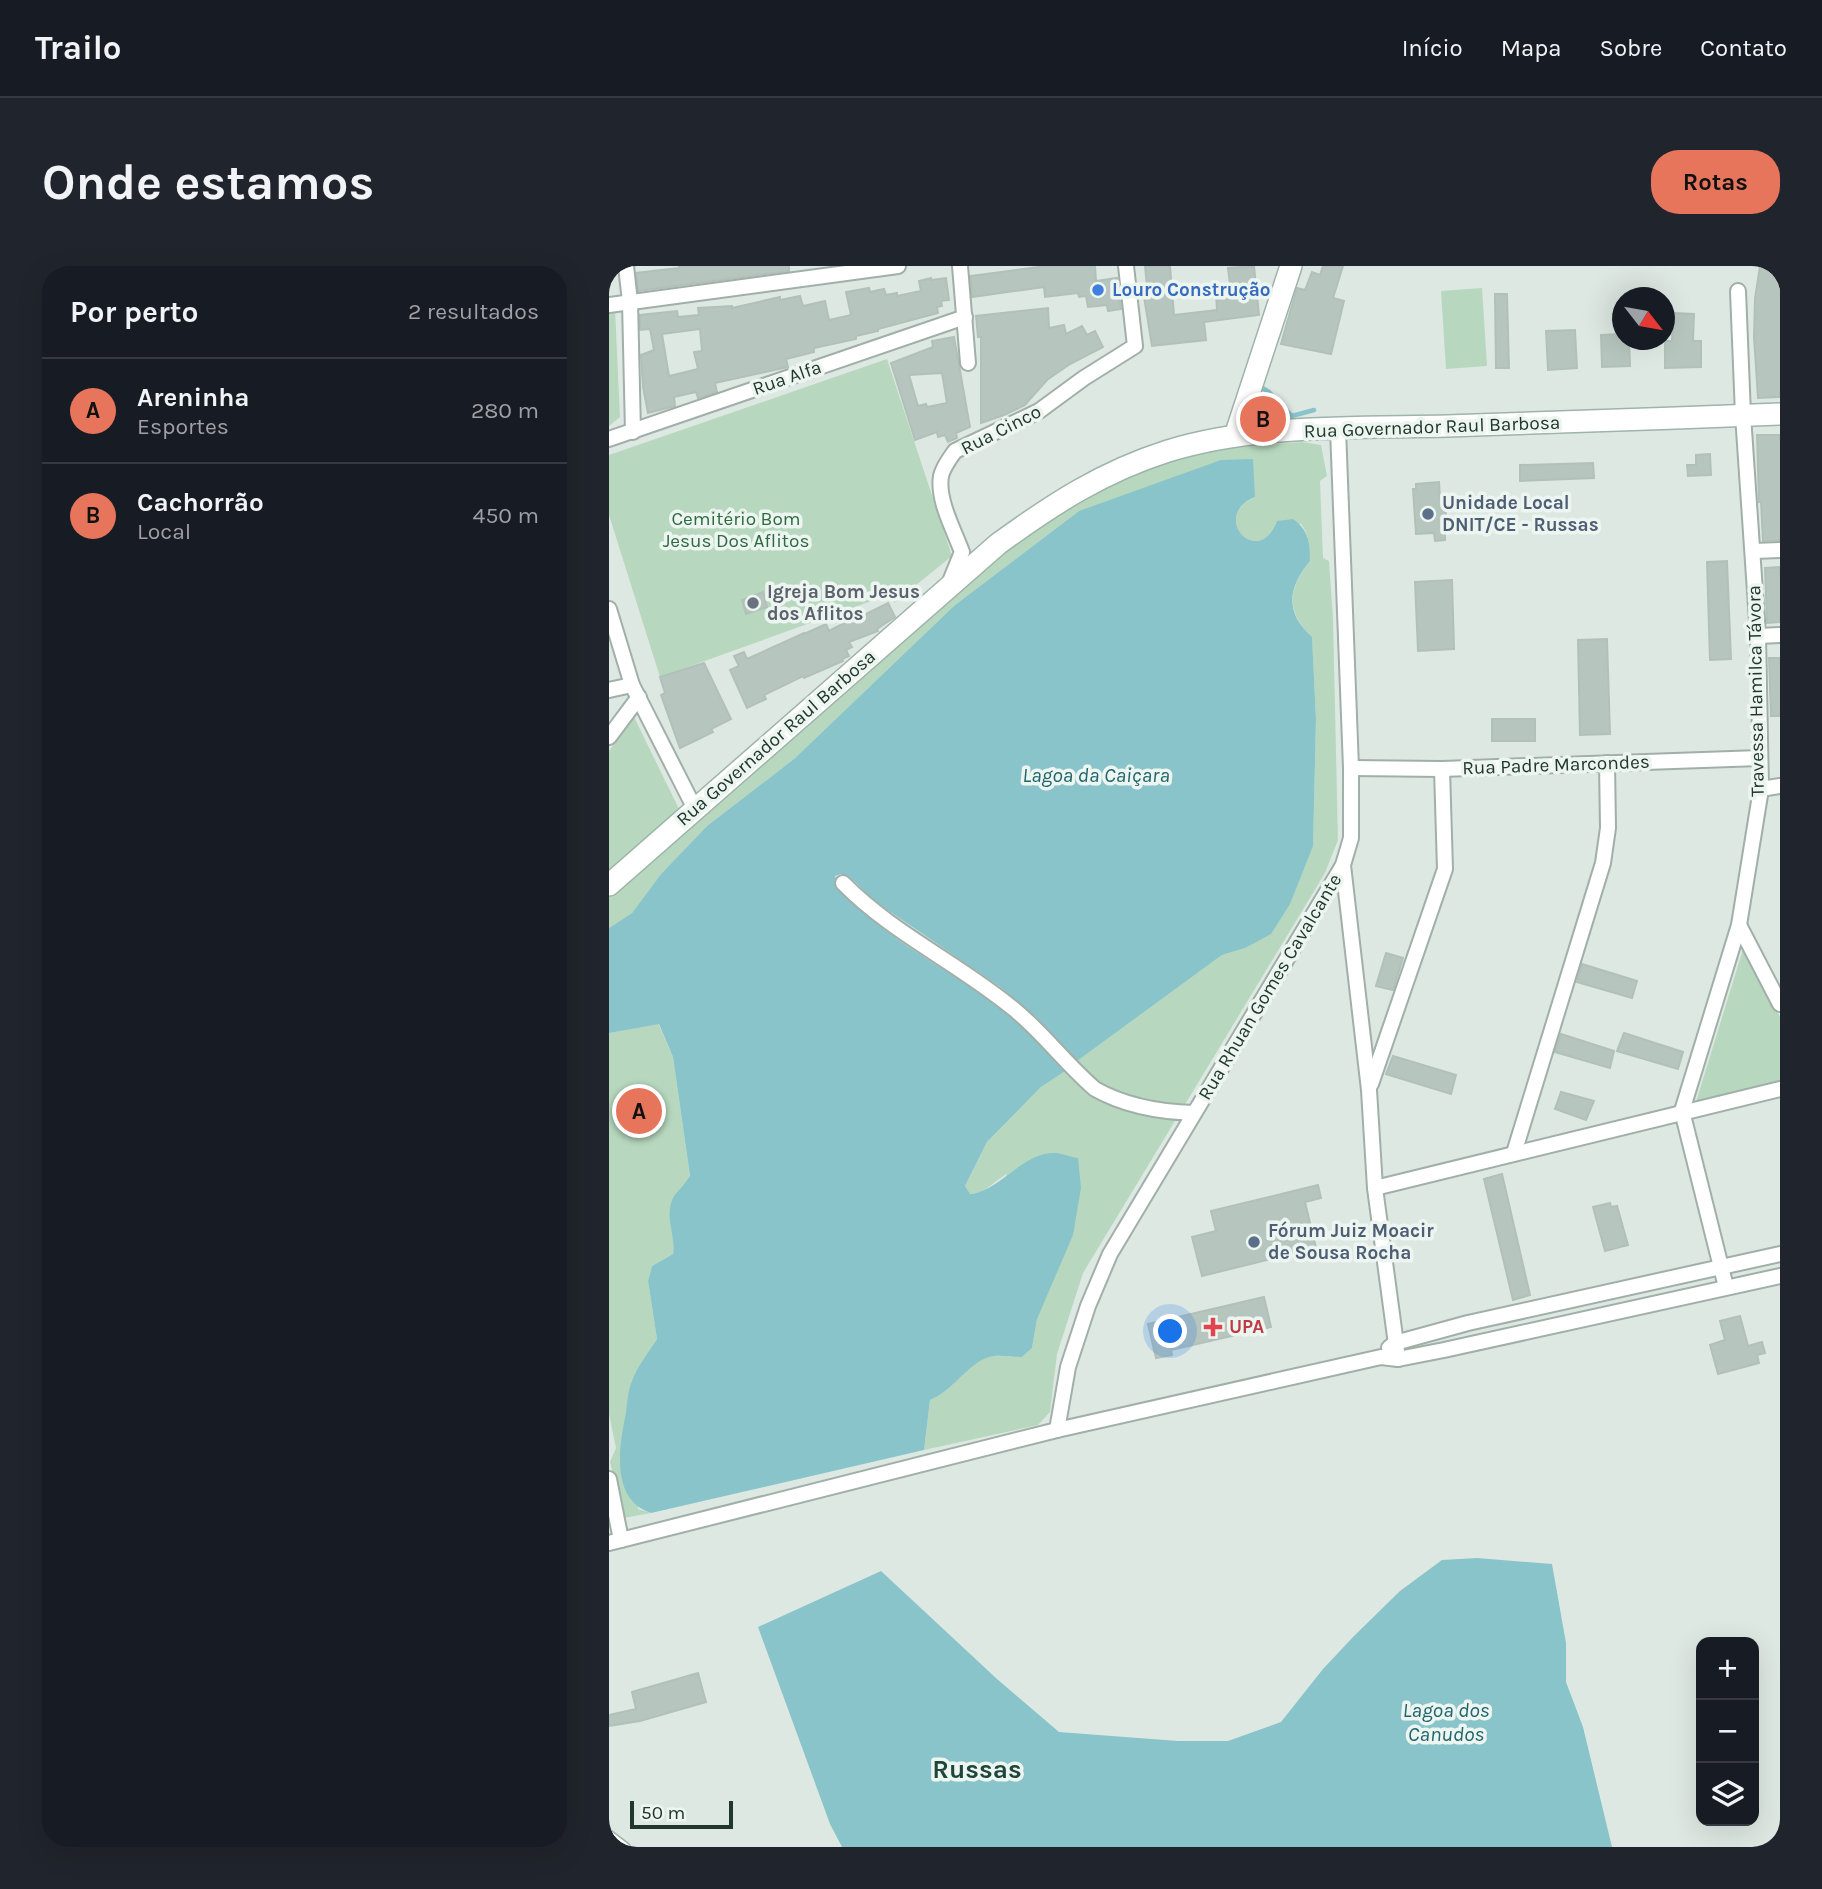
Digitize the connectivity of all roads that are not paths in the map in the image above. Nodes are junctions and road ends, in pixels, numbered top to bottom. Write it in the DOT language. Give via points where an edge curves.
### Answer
graph roads {
  1 [pos="626,266"];
  2 [pos="898,266"];
  3 [pos="960,266"];
  4 [pos="1126,266"];
  5 [pos="1291,266"];
  6 [pos="797,273"];
  7 [pos="1738,291"];
  8 [pos="630,302"];
  9 [pos="609,305"];
  10 [pos="965,317"];
  11 [pos="968,363"];
  12 [pos="1780,414"];
  13 [pos="1743,415"];
  14 [pos="1338,429"];
  15 [pos="633,432"];
  16 [pos="1235,436"];
  17 [pos="609,439"];
  18 [pos="1780,550"];
  19 [pos="1754,551"];
  20 [pos="946,590"];
  21 [pos="610,617"];
  22 [pos="1780,635"];
  23 [pos="1758,636"];
  24 [pos="609,690"];
  25 [pos="636,691"];
  26 [pos="609,737"];
  27 [pos="1760,758"];
  28 [pos="1607,763"];
  29 [pos="1351,768"];
  30 [pos="1442,769"];
  31 [pos="1780,786"];
  32 [pos="1761,789"];
  33 [pos="695,809"];
  34 [pos="1343,864"];
  35 [pos="843,883"];
  36 [pos="609,885"];
  37 [pos="1739,925"];
  38 [pos="1780,1004"];
  39 [pos="1780,1089"];
  40 [pos="1369,1090"];
  41 [pos="1682,1111"];
  42 [pos="1194,1113"];
  43 [pos="1514,1153"];
  44 [pos="1375,1188"];
  45 [pos="1780,1254"];
  46 [pos="1723,1267"];
  47 [pos="1780,1276"];
  48 [pos="1726,1287"];
  49 [pos="1395,1343"];
  50 [pos="1381,1357"];
  51 [pos="1398,1359"];
  52 [pos="1057,1430"];
  53 [pos="609,1479"];
  54 [pos="615,1541"];
  55 [pos="609,1834"];
  56 [pos="626,1847"];
  1 -- 8 [label="street"];
  2 -- 6 [label="street"];
  3 -- 10 [label="street"];
  4 -- 20 [label="street, Rua Cinco" via="1135,346 1039,411 955,451 941,474 941,492 962,552"];
  5 -- 16 [label="street"];
  6 -- 8 [label="street"];
  7 -- 13 [label="street, Travessa Hamilca Távora"];
  8 -- 9 [label="street"];
  8 -- 15 [label="street"];
  10 -- 11 [label="street"];
  10 -- 15 [label="street, Rua Alfa"];
  12 -- 13 [label="street, Rua Governador Raul Barbosa"];
  13 -- 14 [label="street, Rua Governador Raul Barbosa"];
  13 -- 19 [label="street, Travessa Hamilca Távora"];
  14 -- 16 [label="street, Rua Governador Raul Barbosa"];
  14 -- 29 [label="street, Rua Rhuan Gomes Cavalcante"];
  15 -- 17 [label="street, Rua Alfa"];
  16 -- 20 [label="street, Rua Governador Raul Barbosa" via="1170,451 1081,487 997,544"];
  18 -- 19 [label="street"];
  19 -- 23 [label="street, Travessa Hamilca Távora"];
  20 -- 33 [label="street, Rua Governador Raul Barbosa"];
  21 -- 25 [label="street"];
  22 -- 23 [label="street"];
  23 -- 27 [label="street, Travessa Hamilca Távora"];
  24 -- 25 [label="street"];
  25 -- 26 [label="street"];
  25 -- 33 [label="street"];
  27 -- 28 [label="street, Rua Padre Marcondes"];
  27 -- 32 [label="street, Travessa Hamilca Távora"];
  28 -- 30 [label="street, Rua Padre Marcondes"];
  28 -- 43 [label="street" via="1608,828 1603,863"];
  29 -- 30 [label="street, Rua Padre Marcondes"];
  29 -- 34 [label="street, Rua Rhuan Gomes Cavalcante" via="1351,838"];
  30 -- 40 [label="street" via="1445,869"];
  31 -- 32 [label="street"];
  32 -- 37 [label="street, Travessa Hamilca Távora"];
  33 -- 36 [label="street, Rua Governador Raul Barbosa"];
  34 -- 40 [label="street"];
  34 -- 42 [label="street, Rua Rhuan Gomes Cavalcante"];
  35 -- 42 [label="street" via="881,917 1014,1009 1095,1089 1133,1105"];
  37 -- 38 [label="street"];
  37 -- 41 [label="street, Travessa Hamilca Távora"];
  39 -- 41 [label="street"];
  40 -- 44 [label="street"];
  41 -- 43 [label="street"];
  41 -- 46 [label="street"];
  42 -- 52 [label="street, Rua Rhuan Gomes Cavalcante" via="1109,1254 1068,1367"];
  43 -- 44 [label="street"];
  44 -- 49 [label="street"];
  45 -- 46 [label="street"];
  46 -- 48 [label="street"];
  46 -- 49 [label="street"];
  47 -- 48 [label="street"];
  48 -- 51 [label="street"];
  49 -- 50 [label="street"];
  49 -- 51 [label="street"];
  50 -- 51 [label="street"];
  50 -- 52 [label="street"];
  52 -- 54 [label="street"];
  53 -- 54 [label="street"];
  55 -- 56 [label="lane"];
}
